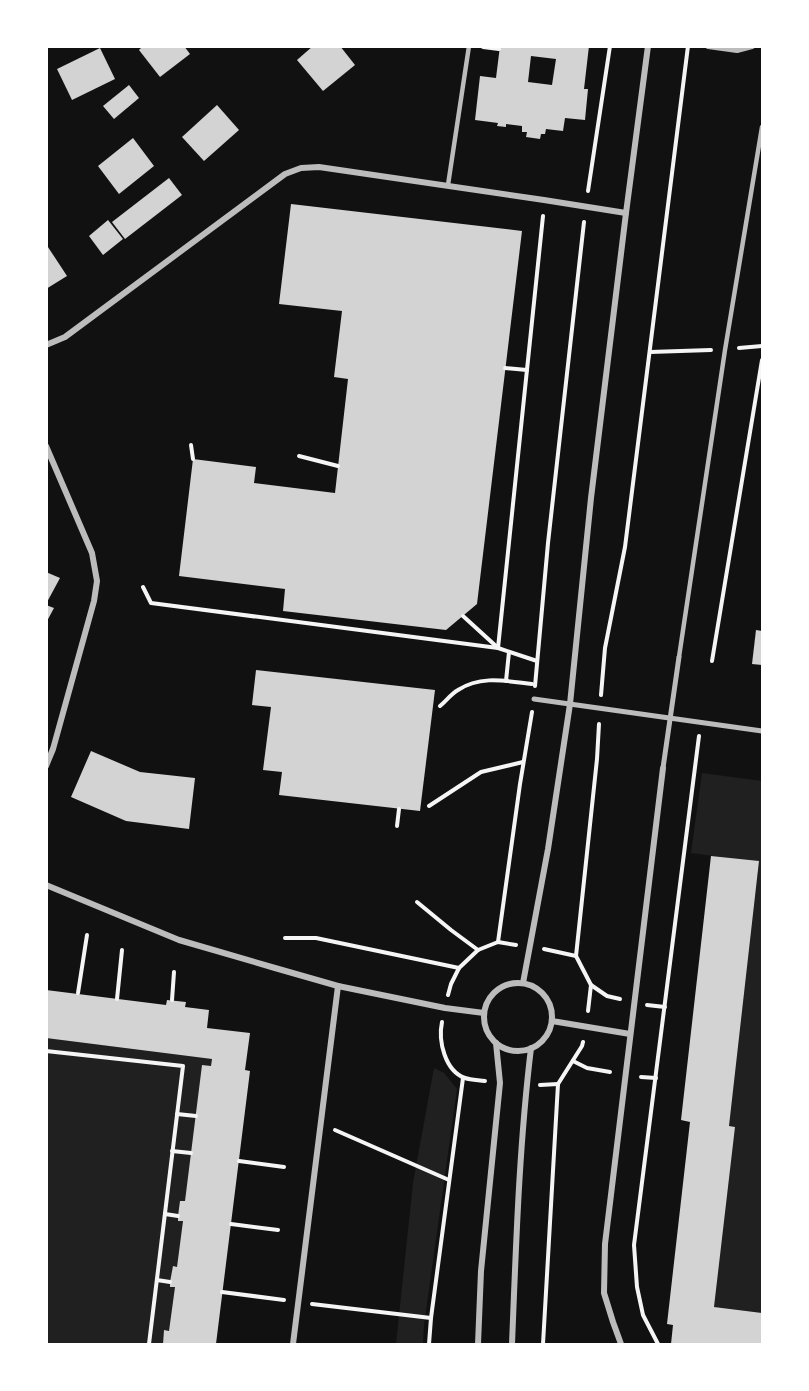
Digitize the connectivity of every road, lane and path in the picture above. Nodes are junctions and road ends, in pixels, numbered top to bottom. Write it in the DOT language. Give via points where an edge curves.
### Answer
graph roads {
  1 [pos="469,46"];
  2 [pos="476,46"];
  3 [pos="606,46"];
  4 [pos="648,46"];
  5 [pos="688,46"];
  6 [pos="708,46"];
  7 [pos="752,46"];
  8 [pos="499,50"];
  9 [pos="762,127"];
  10 [pos="448,185"];
  11 [pos="544,200"];
  12 [pos="586,207"];
  13 [pos="626,213"];
  14 [pos="46,345"];
  15 [pos="762,346"];
  16 [pos="725,350"];
  17 [pos="650,352"];
  18 [pos="762,360"];
  19 [pos="505,368"];
  20 [pos="527,370"];
  21 [pos="191,445"];
  22 [pos="46,446"];
  23 [pos="299,456"];
  24 [pos="193,459"];
  25 [pos="338,466"];
  26 [pos="143,587"];
  27 [pos="463,615"];
  28 [pos="498,648"];
  29 [pos="605,648"];
  30 [pos="509,652"];
  31 [pos="679,657"];
  32 [pos="537,661"];
  33 [pos="712,661"];
  34 [pos="506,681"];
  35 [pos="536,684"];
  36 [pos="534,699"];
  37 [pos="570,704"];
  38 [pos="440,706"];
  39 [pos="670,717"];
  40 [pos="701,722"];
  41 [pos="762,731"];
  42 [pos="597,759"];
  43 [pos="524,762"];
  44 [pos="46,765"];
  45 [pos="663,768"];
  46 [pos="429,806"];
  47 [pos="399,809"];
  48 [pos="397,826"];
  49 [pos="46,885"];
  50 [pos="417,902"];
  51 [pos="87,935"];
  52 [pos="285,938"];
  53 [pos="498,942"];
  54 [pos="531,947"];
  55 [pos="122,950"];
  56 [pos="478,950"];
  57 [pos="576,956"];
  58 [pos="459,968"];
  59 [pos="174,972"];
  60 [pos="523,983"];
  61 [pos="591,985"];
  62 [pos="338,986"];
  63 [pos="78,993"];
  64 [pos="117,999"];
  65 [pos="172,1000"];
  66 [pos="624,1000"];
  67 [pos="445,1008"];
  68 [pos="484,1013"];
  69 [pos="552,1021"];
  70 [pos="587,1027"];
  71 [pos="630,1034"];
  72 [pos="496,1043"];
  73 [pos="531,1048"];
  74 [pos="46,1051"];
  75 [pos="463,1078"];
  76 [pos="500,1083"];
  77 [pos="558,1084"];
  78 [pos="526,1086"];
  79 [pos="177,1113"];
  80 [pos="196,1116"];
  81 [pos="321,1125"];
  82 [pos="172,1151"];
  83 [pos="191,1153"];
  84 [pos="239,1161"];
  85 [pos="284,1167"];
  86 [pos="449,1180"];
  87 [pos="165,1214"];
  88 [pos="178,1216"];
  89 [pos="231,1224"];
  90 [pos="278,1230"];
  91 [pos="157,1280"];
  92 [pos="170,1282"];
  93 [pos="222,1292"];
  94 [pos="299,1302"];
  95 [pos="430,1318"];
  96 [pos="149,1344"];
  97 [pos="155,1344"];
  98 [pos="293,1344"];
  99 [pos="429,1344"];
  100 [pos="478,1344"];
  101 [pos="512,1344"];
  102 [pos="543,1344"];
  103 [pos="621,1344"];
  104 [pos="658,1344"];
  1 -- 10 [label="lane"];
  2 -- 8 [label="path"];
  3 -- 12 [label="path"];
  4 -- 13 [label="street"];
  5 -- 17 [label="path"];
  6 -- 7 [label="street" via="737,50"];
  9 -- 16 [label="lane"];
  10 -- 11 [label="street"];
  10 -- 14 [label="street" via="319,167 285,174 64,337"];
  11 -- 12 [label="street"];
  11 -- 20 [label="path"];
  12 -- 13 [label="street"];
  12 -- 32 [label="path"];
  13 -- 37 [label="street"];
  15 -- 16 [label="path"];
  16 -- 17 [label="path"];
  16 -- 31 [label="lane"];
  17 -- 29 [label="path" via="625,547"];
  18 -- 33 [label="path"];
  19 -- 20 [label="path"];
  20 -- 28 [label="path"];
  21 -- 24 [label="path"];
  22 -- 44 [label="street" via="92,553 97,581"];
  23 -- 25 [label="path"];
  26 -- 28 [label="path" via="151,603"];
  27 -- 28 [label="path"];
  28 -- 30 [label="path"];
  30 -- 32 [label="path"];
  30 -- 34 [label="path"];
  31 -- 39 [label="street"];
  32 -- 35 [label="path"];
  34 -- 35 [label="path"];
  34 -- 38 [label="path" via="475,681 457,690"];
  35 -- 36 [label="path"];
  36 -- 37 [label="street"];
  36 -- 43 [label="path"];
  37 -- 39 [label="street"];
  37 -- 54 [label="street"];
  39 -- 40 [label="street"];
  39 -- 45 [label="street"];
  40 -- 41 [label="street"];
  40 -- 104 [label="path" via="634,1245 643,1315"];
  42 -- 57 [label="path"];
  43 -- 46 [label="path" via="481,772"];
  43 -- 53 [label="path"];
  45 -- 71 [label="street"];
  47 -- 48 [label="path"];
  49 -- 62 [label="street" via="179,940"];
  50 -- 56 [label="path"];
  51 -- 63 [label="path"];
  52 -- 58 [label="path" via="316,938"];
  53 -- 54 [label="path"];
  53 -- 56 [label="path"];
  54 -- 57 [label="path"];
  54 -- 60 [label="street"];
  55 -- 64 [label="path"];
  56 -- 58 [label="path"];
  57 -- 61 [label="path"];
  58 -- 67 [label="path"];
  59 -- 65 [label="path"];
  60 -- 68 [label="street" via="497,989"];
  60 -- 69 [label="street" via="542,992 552,1011"];
  61 -- 66 [label="path" via="607,996"];
  61 -- 70 [label="path"];
  62 -- 67 [label="street"];
  62 -- 81 [label="street"];
  67 -- 68 [label="street"];
  67 -- 75 [label="path" via="440,1030 442,1049 451,1067"];
  68 -- 72 [label="street" via="486,1030"];
  69 -- 70 [label="street"];
  69 -- 73 [label="street" via="541,1042"];
  70 -- 71 [label="street"];
  70 -- 77 [label="path" via="582,1046"];
  71 -- 103 [label="street" via="605,1244 604,1293"];
  72 -- 73 [label="street" via="513,1051"];
  72 -- 76 [label="street"];
  73 -- 78 [label="street"];
  74 -- 79 [label="path" via="183,1066"];
  75 -- 76 [label="path"];
  75 -- 86 [label="path"];
  76 -- 100 [label="street" via="481,1270"];
  77 -- 78 [label="path"];
  77 -- 102 [label="path"];
  78 -- 101 [label="street"];
  79 -- 80 [label="path"];
  79 -- 82 [label="path"];
  81 -- 86 [label="path"];
  81 -- 94 [label="street"];
  82 -- 83 [label="path"];
  82 -- 87 [label="path"];
  84 -- 85 [label="path"];
  86 -- 95 [label="path"];
  87 -- 88 [label="path"];
  87 -- 91 [label="path"];
  89 -- 90 [label="path"];
  91 -- 92 [label="path"];
  91 -- 96 [label="path"];
  93 -- 94 [label="path"];
  94 -- 95 [label="path"];
  94 -- 98 [label="street"];
  95 -- 99 [label="path"];
  96 -- 97 [label="path"];
}
